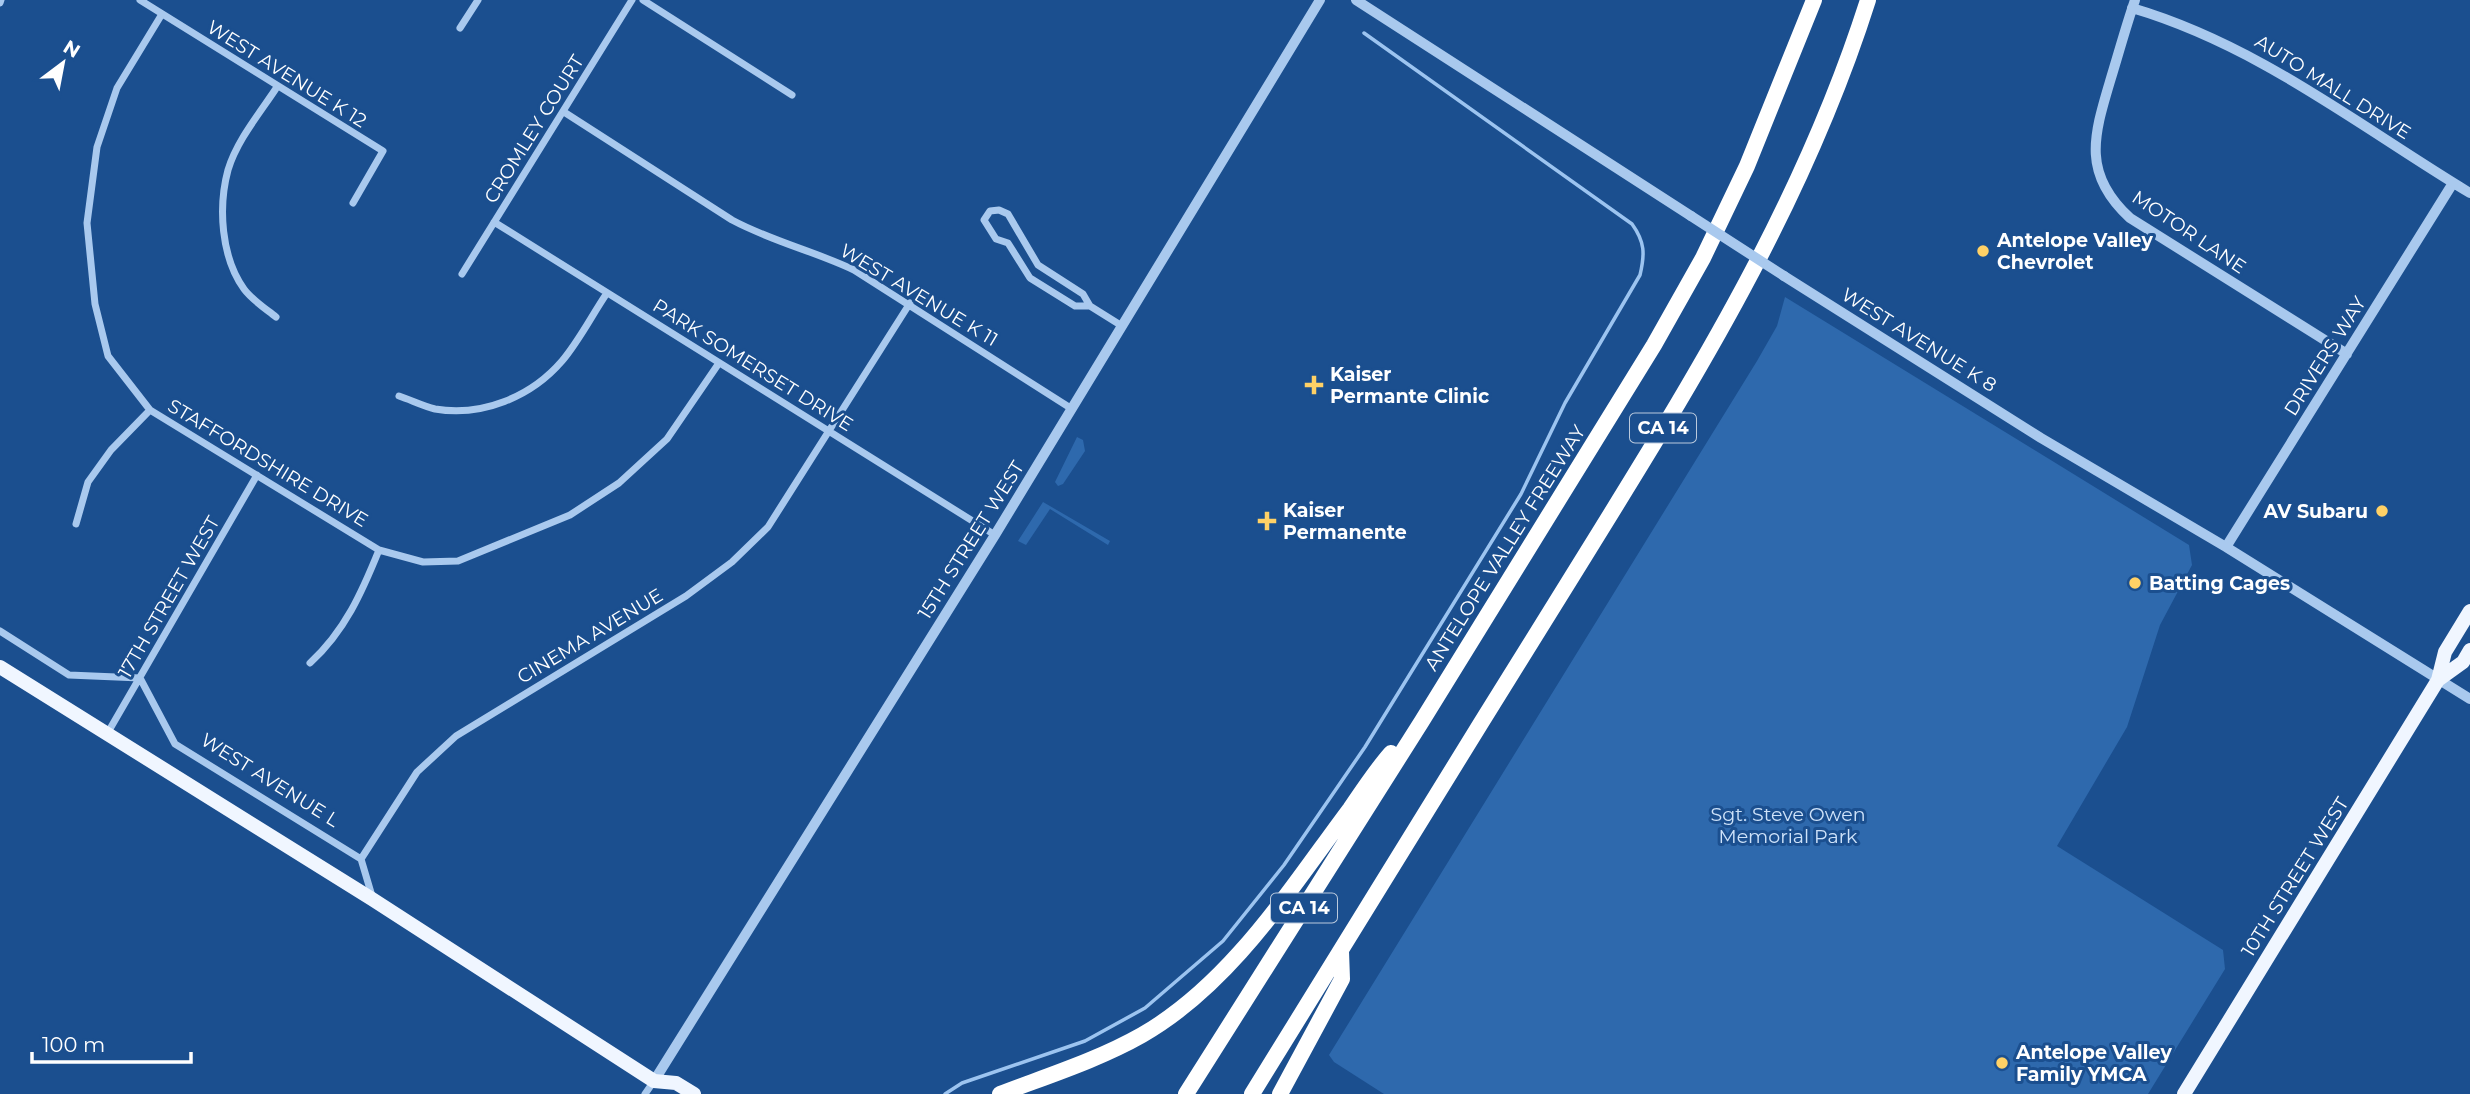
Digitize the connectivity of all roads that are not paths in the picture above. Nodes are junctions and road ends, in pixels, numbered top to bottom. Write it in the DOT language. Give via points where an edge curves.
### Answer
graph roads {
  1 [pos="140,0"];
  2 [pos="478,0"];
  3 [pos="632,0"];
  4 [pos="643,0"];
  5 [pos="1320,0"];
  6 [pos="1356,0"];
  7 [pos="1814,0"];
  8 [pos="1868,0"];
  9 [pos="2133,4"];
  10 [pos="162,14"];
  11 [pos="460,29"];
  12 [pos="277,87"];
  13 [pos="792,95"];
  14 [pos="564,112"];
  15 [pos="2453,183"];
  16 [pos="2470,193"];
  17 [pos="353,203"];
  18 [pos="494,222"];
  19 [pos="1020,233"];
  20 [pos="1008,243"];
  21 [pos="462,274"];
  22 [pos="607,293"];
  23 [pos="910,303"];
  24 [pos="1090,306"];
  25 [pos="276,317"];
  26 [pos="1122,326"];
  27 [pos="2347,354"];
  28 [pos="719,363"];
  29 [pos="399,396"];
  30 [pos="1072,409"];
  31 [pos="150,410"];
  32 [pos="830,432"];
  33 [pos="257,475"];
  34 [pos="76,524"];
  35 [pos="995,535"];
  36 [pos="2226,547"];
  37 [pos="379,550"];
  38 [pos="2470,611"];
  39 [pos="0,631"];
  40 [pos="2470,650"];
  41 [pos="310,663"];
  42 [pos="0,667"];
  43 [pos="140,678"];
  44 [pos="2438,680"];
  45 [pos="2470,699"];
  46 [pos="1422,722"];
  47 [pos="107,734"];
  48 [pos="361,859"];
  49 [pos="372,899"];
  50 [pos="1341,950"];
  51 [pos="657,1087"];
  52 [pos="645,1094"];
  53 [pos="694,1094"];
  54 [pos="1000,1094"];
  55 [pos="1186,1094"];
  56 [pos="1252,1094"];
  57 [pos="1280,1094"];
  58 [pos="2184,1094"];
  1 -- 10 [label="street, WEST AVENUE K 12"];
  2 -- 11 [label="street"];
  3 -- 14 [label="street, CROMLEY COURT"];
  4 -- 13 [label="street"];
  5 -- 26 [label="street, 15TH STREET WEST"];
  6 -- 36 [label="street, WEST AVENUE K 8, bridge" via="2041,438"];
  7 -- 46 [label="highway, ANTELOPE VALLEY FREEWAY / CA 14" via="1772,110 1703,258"];
  8 -- 50 [label="highway, CA 14" via="1825,118 1787,204 1710,353"];
  9 -- 15 [label="street, AUTO MALL DRIVE" via="2277,69"];
  9 -- 27 [label="street, MOTOR LANE" via="2095,136 2098,172 2110,196 2130,218"];
  10 -- 12 [label="street, WEST AVENUE K 12"];
  10 -- 31 [label="street, STAFFORDSHIRE DRIVE" via="117,88 97,147 87,223 95,304 108,356"];
  12 -- 17 [label="street, WEST AVENUE K 12" via="383,151"];
  12 -- 25 [label="street" via="244,136 228,170 223,229 228,258 244,290"];
  14 -- 18 [label="street, CROMLEY COURT"];
  14 -- 23 [label="street, WEST AVENUE K 11" via="732,220 761,236 824,256"];
  15 -- 16 [label="street, AUTO MALL DRIVE"];
  15 -- 27 [label="street, DRIVERS WAY"];
  18 -- 21 [label="street, CROMLEY COURT"];
  18 -- 22 [label="street, PARK SOMERSET DRIVE"];
  19 -- 20 [label="street"];
  19 -- 20 [label="street" via="1008,214 990,211 984,220 996,239"];
  19 -- 24 [label="street" via="1038,265 1083,294"];
  20 -- 24 [label="street" via="1030,278 1075,306"];
  22 -- 28 [label="street, PARK SOMERSET DRIVE"];
  22 -- 29 [label="street" via="564,359 521,395 462,411 433,408"];
  23 -- 30 [label="street, WEST AVENUE K 11"];
  23 -- 32 [label="street, CINEMA AVENUE"];
  24 -- 26 [label="street"];
  26 -- 30 [label="street, 15TH STREET WEST"];
  27 -- 36 [label="street, DRIVERS WAY"];
  28 -- 32 [label="street, PARK SOMERSET DRIVE"];
  28 -- 37 [label="street, STAFFORDSHIRE DRIVE" via="667,439 619,483 570,515 458,561 423,562"];
  30 -- 35 [label="street, 15TH STREET WEST"];
  31 -- 33 [label="street, STAFFORDSHIRE DRIVE"];
  31 -- 34 [label="street" via="88,482"];
  32 -- 35 [label="street, PARK SOMERSET DRIVE"];
  32 -- 48 [label="street, CINEMA AVENUE" via="768,527 732,562 686,596 456,736 417,772"];
  33 -- 37 [label="street, STAFFORDSHIRE DRIVE"];
  33 -- 43 [label="street, 17TH STREET WEST"];
  35 -- 51 [label="street, 15TH STREET WEST"];
  36 -- 44 [label="street, WEST AVENUE K 8"];
  37 -- 41 [label="street" via="357,604 330,645"];
  38 -- 44 [label="main road, 10TH STREET WEST" via="2445,652"];
  39 -- 43 [label="street" via="69,675"];
  40 -- 44 [label="main road, 10TH STREET WEST" via="2463,662"];
  42 -- 47 [label="main road"];
  43 -- 47 [label="street, 17TH STREET WEST"];
  43 -- 48 [label="street, WEST AVENUE L" via="175,744"];
  44 -- 45 [label="street, WEST AVENUE K 8"];
  44 -- 58 [label="main road, 10TH STREET WEST"];
  46 -- 54 [label="highway" via="1389,756 1274,911 1224,970 1187,1003 1143,1035"];
  46 -- 55 [label="highway, ANTELOPE VALLEY FREEWAY / CA 14"];
  47 -- 49 [label="main road"];
  48 -- 49 [label="street"];
  49 -- 51 [label="main road"];
  50 -- 56 [label="highway, CA 14"];
  50 -- 57 [label="highway" via="1342,979"];
  51 -- 52 [label="street, 15TH STREET WEST"];
  51 -- 53 [label="main road" via="676,1083"];
}
